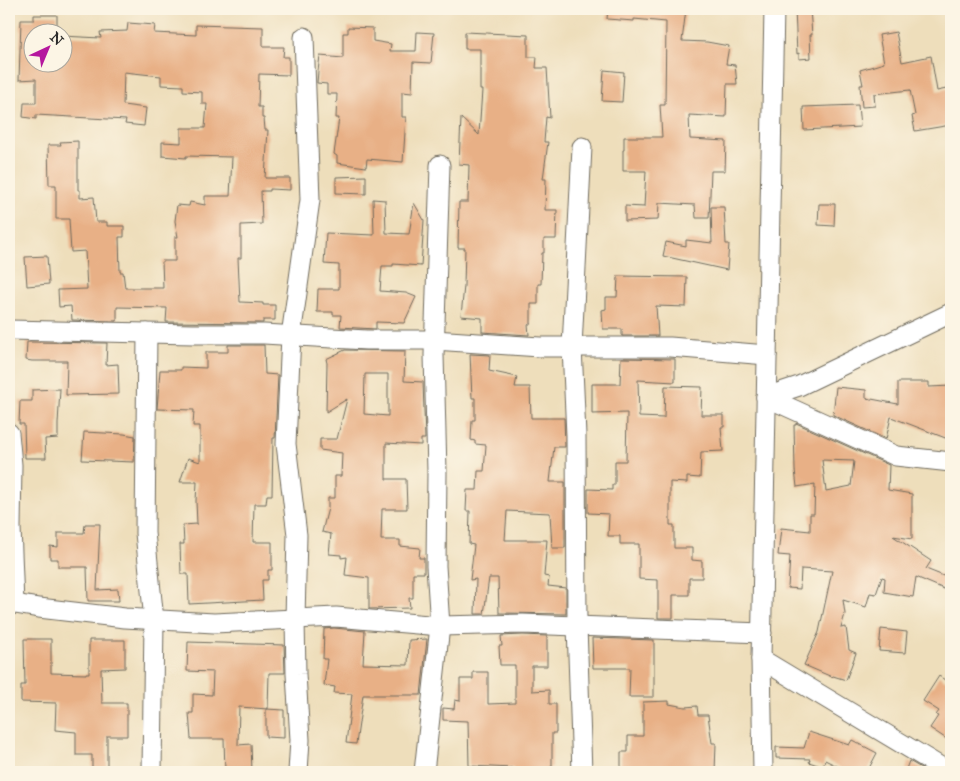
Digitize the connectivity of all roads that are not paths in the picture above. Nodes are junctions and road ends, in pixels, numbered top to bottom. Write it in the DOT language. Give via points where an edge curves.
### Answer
graph roads {
  1 [pos="774,9"];
  2 [pos="304,37"];
  3 [pos="582,147"];
  4 [pos="440,166"];
  5 [pos="951,313"];
  6 [pos="9,330"];
  7 [pos="147,333"];
  8 [pos="291,336"];
  9 [pos="434,340"];
  10 [pos="572,347"];
  11 [pos="767,355"];
  12 [pos="766,397"];
  13 [pos="9,433"];
  14 [pos="951,462"];
  15 [pos="11,603"];
  16 [pos="295,619"];
  17 [pos="154,620"];
  18 [pos="440,626"];
  19 [pos="577,626"];
  20 [pos="762,633"];
  21 [pos="761,659"];
  22 [pos="152,772"];
  23 [pos="298,772"];
  24 [pos="424,772"];
  25 [pos="582,772"];
  26 [pos="763,772"];
  27 [pos="948,772"];
  1 -- 11 [label="street"];
  2 -- 8 [label="street" via="310,200"];
  3 -- 10 [label="street"];
  4 -- 9 [label="street"];
  5 -- 12 [label="street" via="799,386"];
  6 -- 7 [label="street"];
  7 -- 8 [label="street"];
  7 -- 17 [label="street" via="145,533"];
  8 -- 9 [label="street"];
  8 -- 16 [label="street" via="286,444 297,535"];
  9 -- 10 [label="street"];
  9 -- 18 [label="street" via="436,566"];
  10 -- 11 [label="street" via="670,347"];
  10 -- 19 [label="street"];
  11 -- 12 [label="street"];
  12 -- 14 [label="street" via="896,456"];
  12 -- 20 [label="street"];
  13 -- 15 [label="street" via="12,465"];
  15 -- 17 [label="street"];
  16 -- 17 [label="street" via="214,623"];
  16 -- 18 [label="street" via="336,617"];
  16 -- 23 [label="street" via="300,740"];
  17 -- 22 [label="street"];
  18 -- 19 [label="street"];
  18 -- 24 [label="street"];
  19 -- 20 [label="street"];
  19 -- 25 [label="street"];
  20 -- 21 [label="street"];
  21 -- 26 [label="street"];
  21 -- 27 [label="street"];
}
